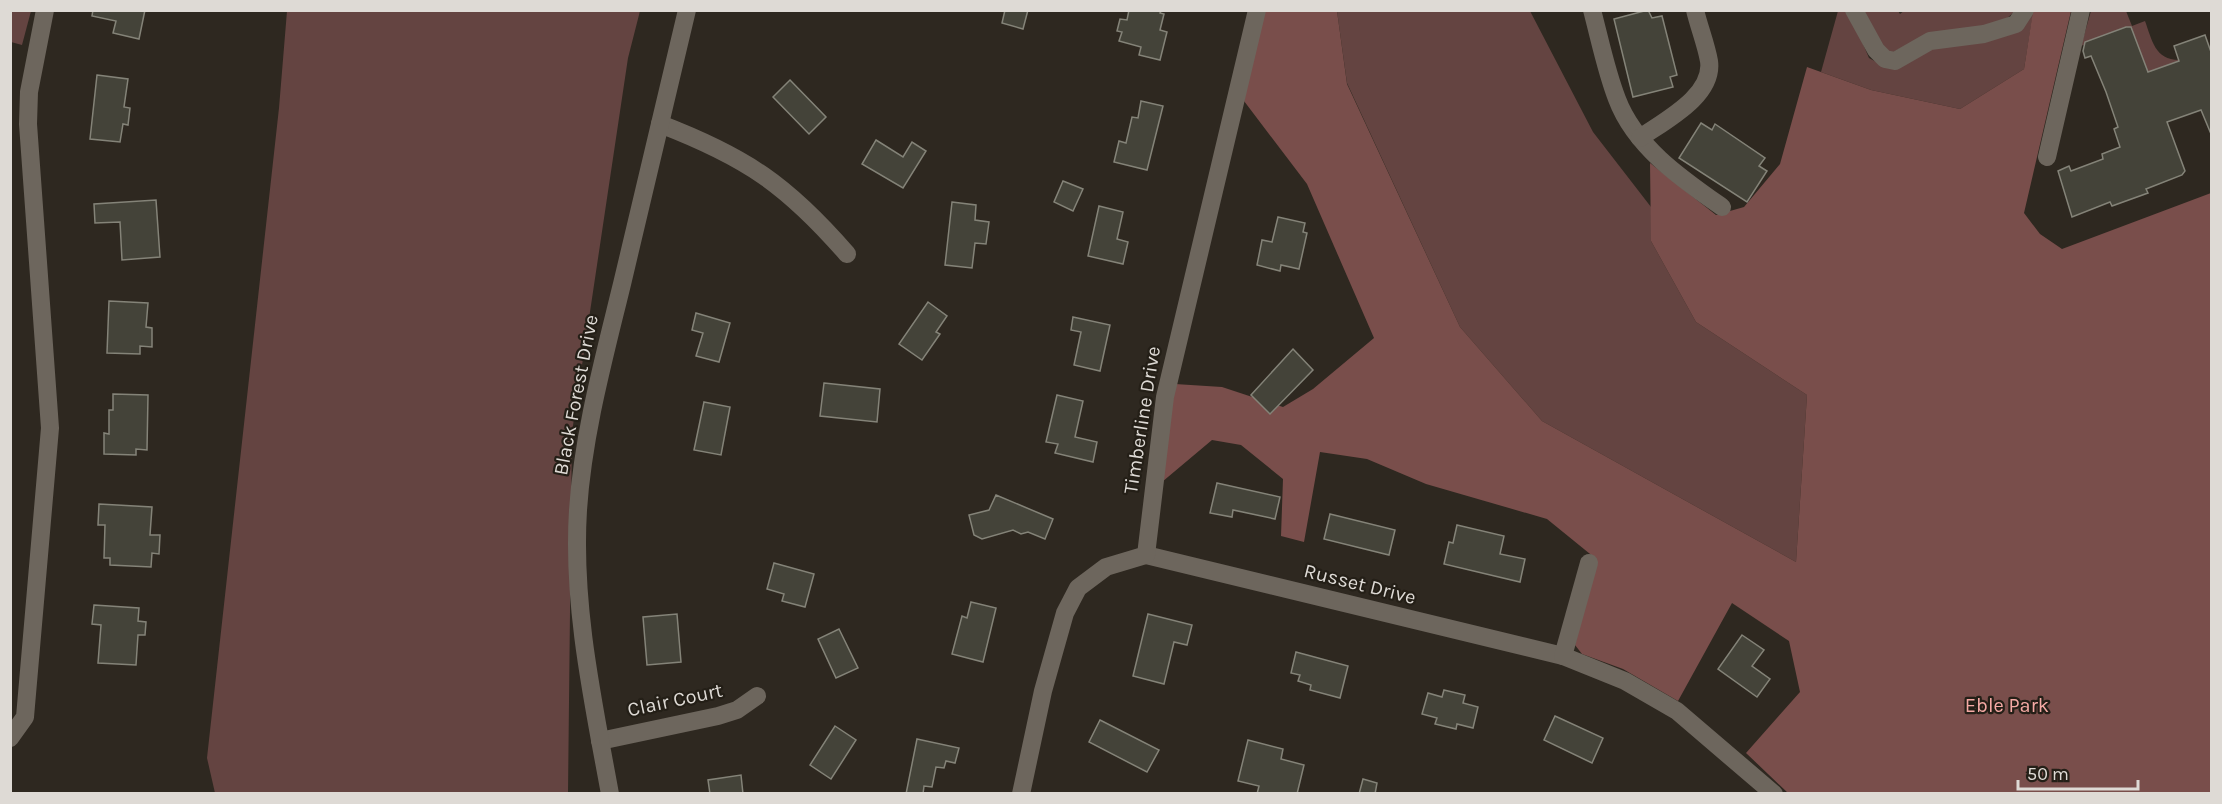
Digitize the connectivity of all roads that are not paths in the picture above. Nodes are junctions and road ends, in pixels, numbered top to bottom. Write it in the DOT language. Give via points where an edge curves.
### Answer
graph roads {
  1 [pos="45,10"];
  2 [pos="687,10"];
  3 [pos="1257,10"];
  4 [pos="1592,10"];
  5 [pos="1695,10"];
  6 [pos="1854,10"];
  7 [pos="2025,10"];
  8 [pos="2081,10"];
  9 [pos="660,124"];
  10 [pos="1640,138"];
  11 [pos="2047,157"];
  12 [pos="1722,207"];
  13 [pos="847,254"];
  14 [pos="1146,555"];
  15 [pos="1590,563"];
  16 [pos="1563,656"];
  17 [pos="757,696"];
  18 [pos="10,738"];
  19 [pos="600,741"];
  20 [pos="610,794"];
  21 [pos="1021,794"];
  22 [pos="1774,794"];
  1 -- 18 [label="street" via="29,92 28,124 50,428 25,717"];
  2 -- 9 [label="street, Black Forest Drive"];
  3 -- 14 [label="street, Timberline Drive" via="1172,367"];
  4 -- 10 [label="street" via="1617,101"];
  5 -- 10 [label="street" via="1709,63 1704,85 1688,104"];
  6 -- 7 [label="street" via="1876,50 1885,59 1895,61 1930,41 1984,34 2016,24"];
  8 -- 11 [label="street"];
  9 -- 13 [label="street" via="708,142 761,172 811,213"];
  9 -- 19 [label="street, Black Forest Drive" via="609,338 583,460 579,501 577,563"];
  10 -- 12 [label="street" via="1678,176"];
  14 -- 16 [label="street, Russet Drive"];
  14 -- 21 [label="street" via="1106,567 1078,588 1065,613 1043,691"];
  15 -- 16 [label="street"];
  16 -- 22 [label="street, Russet Drive" via="1625,681 1677,711"];
  17 -- 19 [label="street, Clair Court" via="737,710 718,716"];
  19 -- 20 [label="street, Black Forest Drive"];
}
